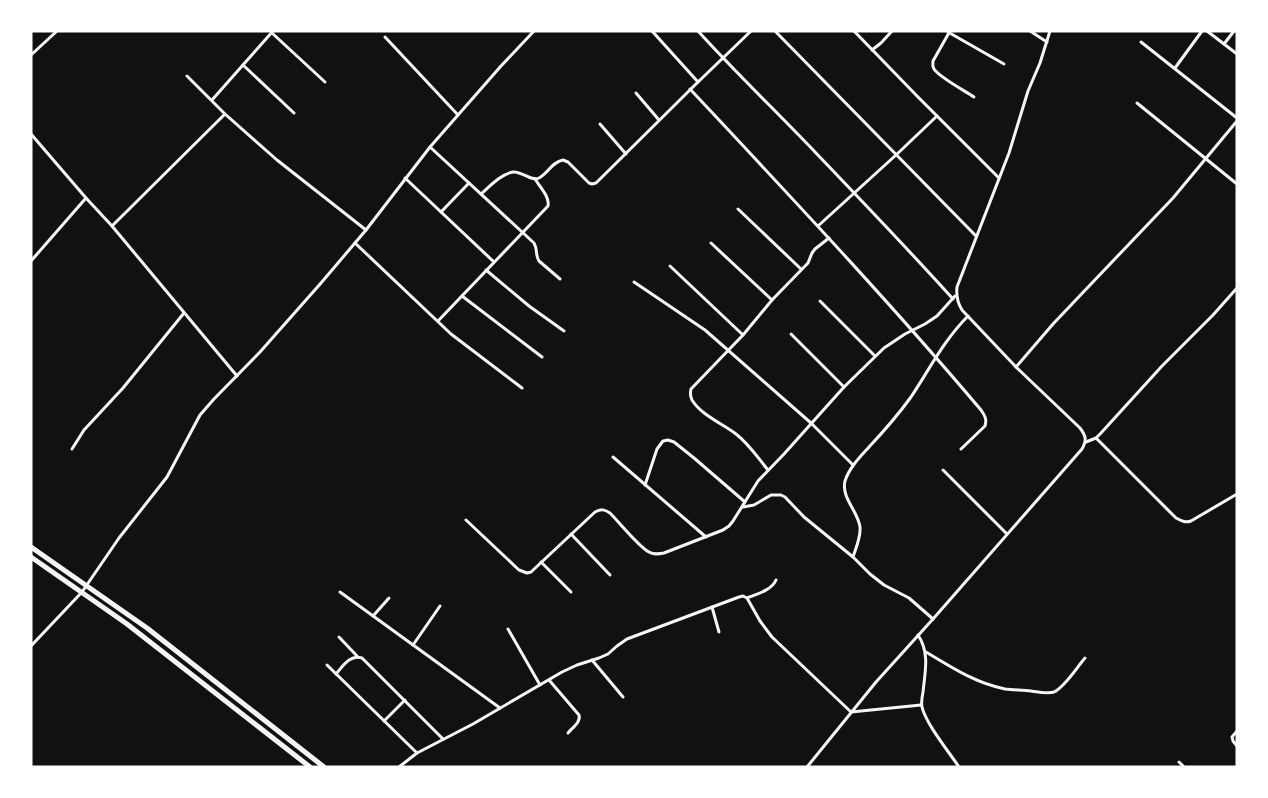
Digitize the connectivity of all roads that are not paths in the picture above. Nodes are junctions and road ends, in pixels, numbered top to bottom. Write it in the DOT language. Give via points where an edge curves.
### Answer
graph roads {
  1 [pos="57,31"];
  2 [pos="534,31"];
  3 [pos="652,31"];
  4 [pos="698,31"];
  5 [pos="751,31"];
  6 [pos="775,31"];
  7 [pos="854,31"];
  8 [pos="892,31"];
  9 [pos="1030,31"];
  10 [pos="1050,31"];
  11 [pos="1202,31"];
  12 [pos="1207,31"];
  13 [pos="1234,31"];
  14 [pos="272,32"];
  15 [pos="949,32"];
  16 [pos="385,38"];
  17 [pos="1047,42"];
  18 [pos="1142,42"];
  19 [pos="1224,44"];
  20 [pos="872,50"];
  21 [pos="1237,54"];
  22 [pos="31,55"];
  23 [pos="722,58"];
  24 [pos="1004,64"];
  25 [pos="243,66"];
  26 [pos="1174,68"];
  27 [pos="187,76"];
  28 [pos="325,82"];
  29 [pos="698,82"];
  30 [pos="690,89"];
  31 [pos="636,93"];
  32 [pos="974,97"];
  33 [pos="212,100"];
  34 [pos="1138,102"];
  35 [pos="294,113"];
  36 [pos="225,114"];
  37 [pos="458,115"];
  38 [pos="937,116"];
  39 [pos="1237,119"];
  40 [pos="659,120"];
  41 [pos="600,124"];
  42 [pos="31,134"];
  43 [pos="430,147"];
  44 [pos="626,154"];
  45 [pos="896,155"];
  46 [pos="1206,159"];
  47 [pos="405,178"];
  48 [pos="999,178"];
  49 [pos="535,180"];
  50 [pos="469,183"];
  51 [pos="1237,184"];
  52 [pos="854,193"];
  53 [pos="481,194"];
  54 [pos="86,198"];
  55 [pos="738,209"];
  56 [pos="441,212"];
  57 [pos="112,226"];
  58 [pos="818,226"];
  59 [pos="366,230"];
  60 [pos="522,232"];
  61 [pos="976,236"];
  62 [pos="829,238"];
  63 [pos="355,242"];
  64 [pos="711,243"];
  65 [pos="31,261"];
  66 [pos="494,262"];
  67 [pos="670,266"];
  68 [pos="802,269"];
  69 [pos="486,270"];
  70 [pos="560,278"];
  71 [pos="634,282"];
  72 [pos="1237,288"];
  73 [pos="462,296"];
  74 [pos="954,297"];
  75 [pos="772,300"];
  76 [pos="820,301"];
  77 [pos="184,313"];
  78 [pos="968,316"];
  79 [pos="438,321"];
  80 [pos="564,331"];
  81 [pos="913,331"];
  82 [pos="791,334"];
  83 [pos="743,335"];
  84 [pos="728,351"];
  85 [pos="875,356"];
  86 [pos="542,357"];
  87 [pos="936,357"];
  88 [pos="1016,367"];
  89 [pos="237,376"];
  90 [pos="844,387"];
  91 [pos="522,388"];
  92 [pos="811,423"];
  93 [pos="1096,438"];
  94 [pos="1086,442"];
  95 [pos="961,449"];
  96 [pos="72,450"];
  97 [pos="613,457"];
  98 [pos="853,465"];
  99 [pos="768,470"];
  100 [pos="943,470"];
  101 [pos="646,485"];
  102 [pos="1237,494"];
  103 [pos="745,502"];
  104 [pos="742,507"];
  105 [pos="466,520"];
  106 [pos="571,534"];
  107 [pos="1007,534"];
  108 [pos="706,537"];
  109 [pos="31,547"];
  110 [pos="31,557"];
  111 [pos="853,557"];
  112 [pos="541,562"];
  113 [pos="610,575"];
  114 [pos="776,580"];
  115 [pos="87,585"];
  116 [pos="82,592"];
  117 [pos="340,592"];
  118 [pos="571,592"];
  119 [pos="389,598"];
  120 [pos="747,598"];
  121 [pos="440,606"];
  122 [pos="712,607"];
  123 [pos="373,616"];
  124 [pos="933,619"];
  125 [pos="508,629"];
  126 [pos="719,632"];
  127 [pos="918,635"];
  128 [pos="339,638"];
  129 [pos="413,645"];
  130 [pos="31,646"];
  131 [pos="926,652"];
  132 [pos="356,656"];
  133 [pos="1085,658"];
  134 [pos="592,660"];
  135 [pos="327,665"];
  136 [pos="336,674"];
  137 [pos="548,680"];
  138 [pos="540,685"];
  139 [pos="623,697"];
  140 [pos="405,700"];
  141 [pos="921,705"];
  142 [pos="500,708"];
  143 [pos="851,712"];
  144 [pos="384,721"];
  145 [pos="1237,731"];
  146 [pos="568,733"];
  147 [pos="443,739"];
  148 [pos="1237,746"];
  149 [pos="417,752"];
  150 [pos="1179,762"];
  151 [pos="310,767"];
  152 [pos="324,767"];
  153 [pos="399,767"];
  154 [pos="807,767"];
  155 [pos="959,767"];
  156 [pos="1184,767"];
  1 -- 22 [label="street"];
  2 -- 37 [label="street"];
  3 -- 29 [label="street"];
  4 -- 23 [label="street"];
  5 -- 23 [label="street"];
  6 -- 45 [label="street"];
  7 -- 20 [label="street"];
  8 -- 20 [label="street"];
  9 -- 17 [label="street"];
  10 -- 17 [label="street"];
  11 -- 26 [label="street"];
  12 -- 19 [label="street"];
  13 -- 19 [label="street"];
  14 -- 25 [label="street"];
  14 -- 28 [label="street"];
  15 -- 24 [label="street"];
  15 -- 32 [label="street" via="933,61 934,69"];
  16 -- 37 [label="street"];
  17 -- 48 [label="street"];
  18 -- 26 [label="street"];
  19 -- 21 [label="street"];
  20 -- 38 [label="street"];
  23 -- 29 [label="street"];
  23 -- 52 [label="street"];
  25 -- 33 [label="street"];
  25 -- 35 [label="street"];
  26 -- 39 [label="street"];
  27 -- 33 [label="street"];
  29 -- 30 [label="street"];
  30 -- 40 [label="street"];
  30 -- 58 [label="street"];
  31 -- 40 [label="street"];
  33 -- 36 [label="street"];
  34 -- 46 [label="street"];
  36 -- 57 [label="street"];
  36 -- 59 [label="street"];
  37 -- 43 [label="street"];
  38 -- 45 [label="street"];
  38 -- 48 [label="street"];
  39 -- 46 [label="street"];
  40 -- 44 [label="street"];
  41 -- 44 [label="street"];
  42 -- 54 [label="street"];
  43 -- 47 [label="street"];
  43 -- 50 [label="street"];
  44 -- 49 [label="street" via="596,183 589,183 563,160 555,162"];
  45 -- 52 [label="street"];
  45 -- 61 [label="street"];
  46 -- 51 [label="street"];
  46 -- 88 [label="street"];
  47 -- 56 [label="street"];
  47 -- 59 [label="street"];
  48 -- 61 [label="street"];
  49 -- 53 [label="street" via="513,172 498,179"];
  49 -- 60 [label="street" via="549,202"];
  50 -- 53 [label="street"];
  50 -- 56 [label="street"];
  52 -- 58 [label="street"];
  52 -- 74 [label="street"];
  53 -- 60 [label="street"];
  54 -- 57 [label="street"];
  54 -- 65 [label="street"];
  55 -- 68 [label="street"];
  56 -- 66 [label="street"];
  57 -- 77 [label="street"];
  58 -- 62 [label="street"];
  59 -- 63 [label="street"];
  60 -- 66 [label="street"];
  60 -- 70 [label="street" via="536,247 539,261"];
  61 -- 74 [label="street"];
  62 -- 68 [label="street" via="812,253"];
  62 -- 81 [label="street"];
  63 -- 79 [label="street"];
  63 -- 89 [label="street"];
  64 -- 75 [label="street"];
  66 -- 69 [label="street"];
  67 -- 83 [label="street"];
  68 -- 75 [label="street"];
  69 -- 73 [label="street"];
  69 -- 80 [label="street"];
  71 -- 84 [label="street" via="705,330"];
  72 -- 93 [label="street"];
  73 -- 79 [label="street"];
  73 -- 86 [label="street"];
  74 -- 78 [label="street"];
  74 -- 81 [label="street" via="937,316"];
  75 -- 83 [label="street"];
  76 -- 85 [label="street"];
  77 -- 89 [label="street"];
  77 -- 96 [label="street" via="84,430"];
  78 -- 87 [label="street" via="956,327"];
  78 -- 88 [label="street"];
  79 -- 91 [label="street"];
  81 -- 85 [label="street"];
  81 -- 87 [label="street"];
  82 -- 90 [label="street"];
  83 -- 84 [label="street"];
  84 -- 92 [label="street"];
  84 -- 99 [label="street" via="691,389 690,395 700,408 749,446"];
  85 -- 90 [label="street"];
  87 -- 95 [label="street" via="986,416 985,426"];
  87 -- 98 [label="street" via="896,417"];
  88 -- 94 [label="street" via="1080,428"];
  89 -- 115 [label="street" via="200,415 167,477"];
  90 -- 92 [label="street"];
  92 -- 98 [label="street"];
  92 -- 99 [label="street"];
  93 -- 94 [label="street"];
  93 -- 102 [label="street" via="1181,521 1191,520"];
  94 -- 107 [label="street"];
  97 -- 101 [label="street"];
  98 -- 111 [label="street" via="844,488 860,528"];
  99 -- 103 [label="street"];
  100 -- 107 [label="street"];
  101 -- 103 [label="street" via="657,449 668,440"];
  101 -- 108 [label="street"];
  103 -- 104 [label="street"];
  104 -- 108 [label="street" via="729,526"];
  104 -- 111 [label="street" via="754,505 772,495 781,495"];
  105 -- 112 [label="street" via="523,573 531,572"];
  106 -- 108 [label="street" via="595,512 605,509 641,546 655,554"];
  106 -- 112 [label="street"];
  106 -- 113 [label="street"];
  107 -- 124 [label="street"];
  109 -- 115 [label="main road"];
  110 -- 116 [label="main road"];
  111 -- 124 [label="street" via="876,579 909,598"];
  112 -- 118 [label="street"];
  114 -- 120 [label="street" via="772,586"];
  115 -- 116 [label="street"];
  115 -- 152 [label="main road"];
  116 -- 130 [label="street"];
  116 -- 151 [label="main road"];
  117 -- 123 [label="street"];
  119 -- 123 [label="street"];
  120 -- 122 [label="street" via="739,597"];
  120 -- 143 [label="street" via="772,637"];
  121 -- 129 [label="street"];
  122 -- 126 [label="street"];
  122 -- 134 [label="street" via="627,639 608,654"];
  123 -- 129 [label="street"];
  124 -- 127 [label="street"];
  125 -- 138 [label="street"];
  127 -- 131 [label="street"];
  127 -- 143 [label="street"];
  128 -- 132 [label="street"];
  129 -- 142 [label="street"];
  131 -- 133 [label="street" via="980,682 1006,689 1051,693 1062,686"];
  131 -- 141 [label="street"];
  132 -- 136 [label="street"];
  132 -- 140 [label="street" via="368,662"];
  134 -- 137 [label="street" via="577,664"];
  134 -- 139 [label="street"];
  135 -- 136 [label="street"];
  136 -- 144 [label="street"];
  137 -- 138 [label="street"];
  137 -- 146 [label="street" via="579,715 579,721"];
  138 -- 142 [label="street"];
  140 -- 144 [label="street"];
  140 -- 147 [label="street"];
  141 -- 143 [label="street"];
  141 -- 155 [label="street" via="925,718"];
  142 -- 147 [label="street"];
  143 -- 154 [label="street"];
  144 -- 149 [label="street"];
  145 -- 148 [label="street" via="1232,737"];
  147 -- 149 [label="street"];
  149 -- 153 [label="street"];
  150 -- 156 [label="street"];
}
